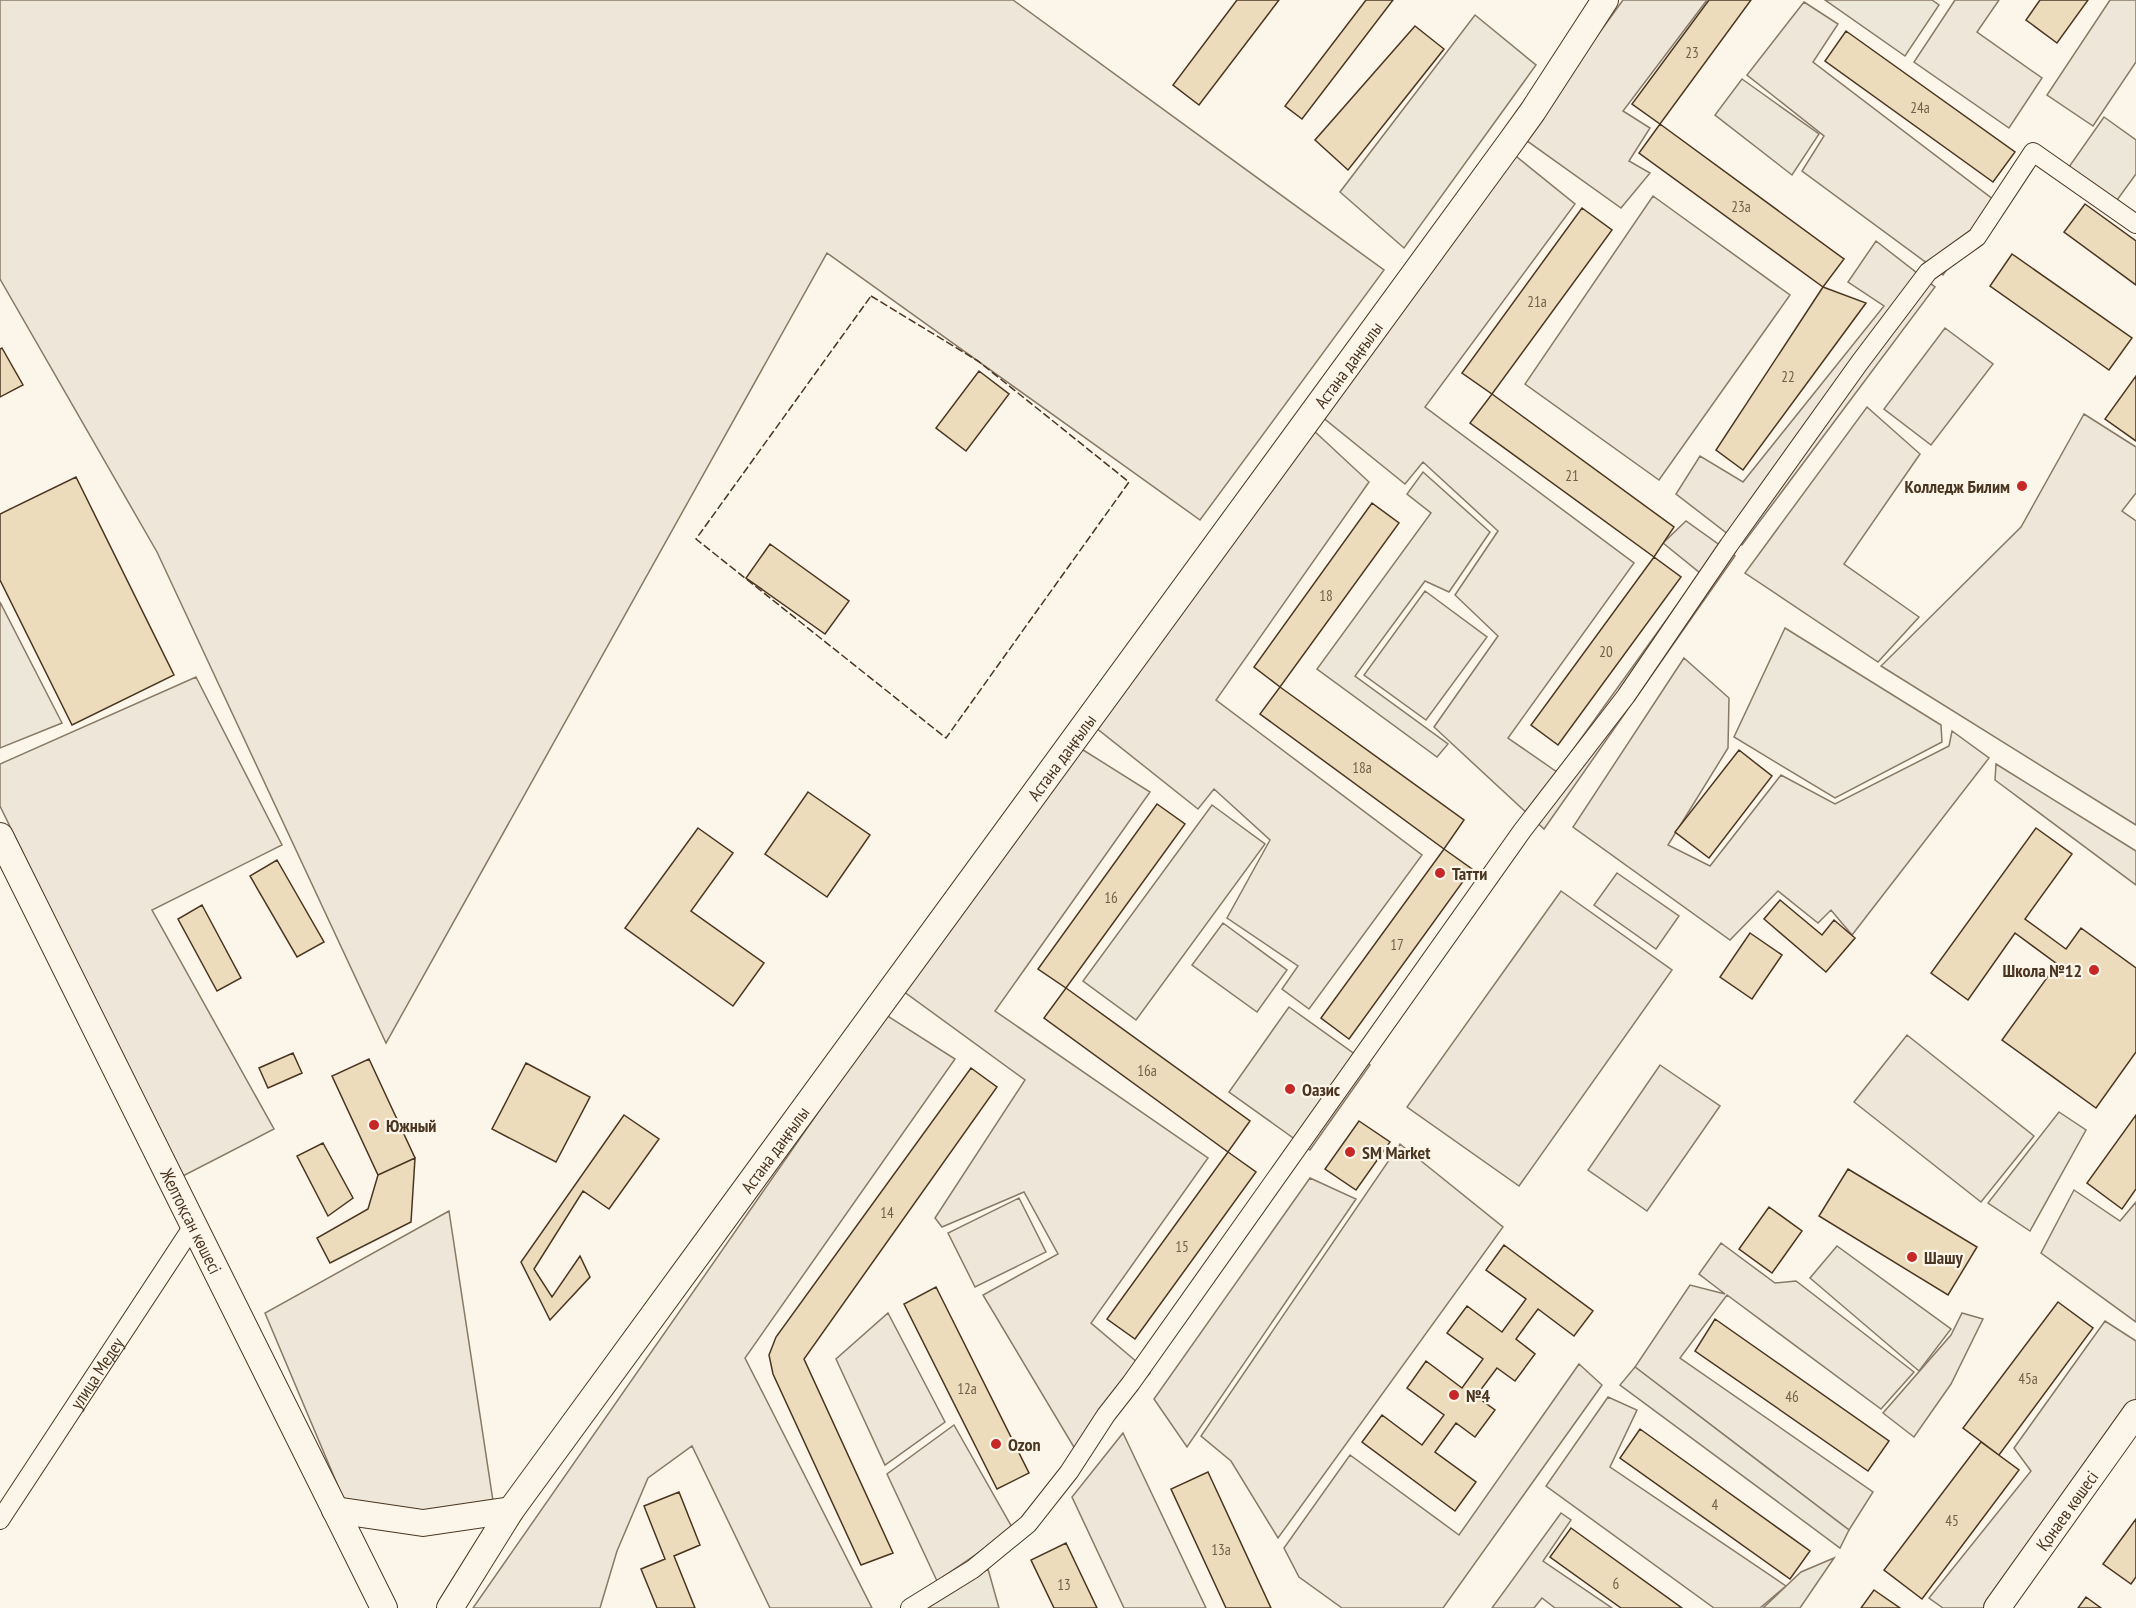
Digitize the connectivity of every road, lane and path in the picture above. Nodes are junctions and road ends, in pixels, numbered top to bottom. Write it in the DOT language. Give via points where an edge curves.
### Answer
graph roads {
  1 [pos="1605,0"];
  2 [pos="2136,224"];
  3 [pos="0,836"];
  4 [pos="193,1226"];
  5 [pos="2136,1413"];
  6 [pos="335,1510"];
  7 [pos="512,1510"];
  8 [pos="0,1520"];
  9 [pos="384,1608"];
  10 [pos="450,1608"];
  11 [pos="910,1608"];
  12 [pos="1997,1608"];
  1 -- 7 [label="street, Астана даңғылы" via="1522,127"];
  2 -- 11 [label="street" via="2033,152 1977,237 1928,272 1860,362 1626,696 1522,831 1056,1489 1028,1524 973,1569"];
  3 -- 4 [label="street, Желтоқсан көшесі"];
  4 -- 6 [label="street, Желтоқсан көшесі"];
  4 -- 8 [label="street, улица Медеу"];
  5 -- 12 [label="street, Қонаев көшесі"];
  6 -- 7 [label="street" via="423,1523"];
  6 -- 9 [label="street, Желтоқсан көшесі"];
  7 -- 10 [label="street, Астана даңғылы"];
}
